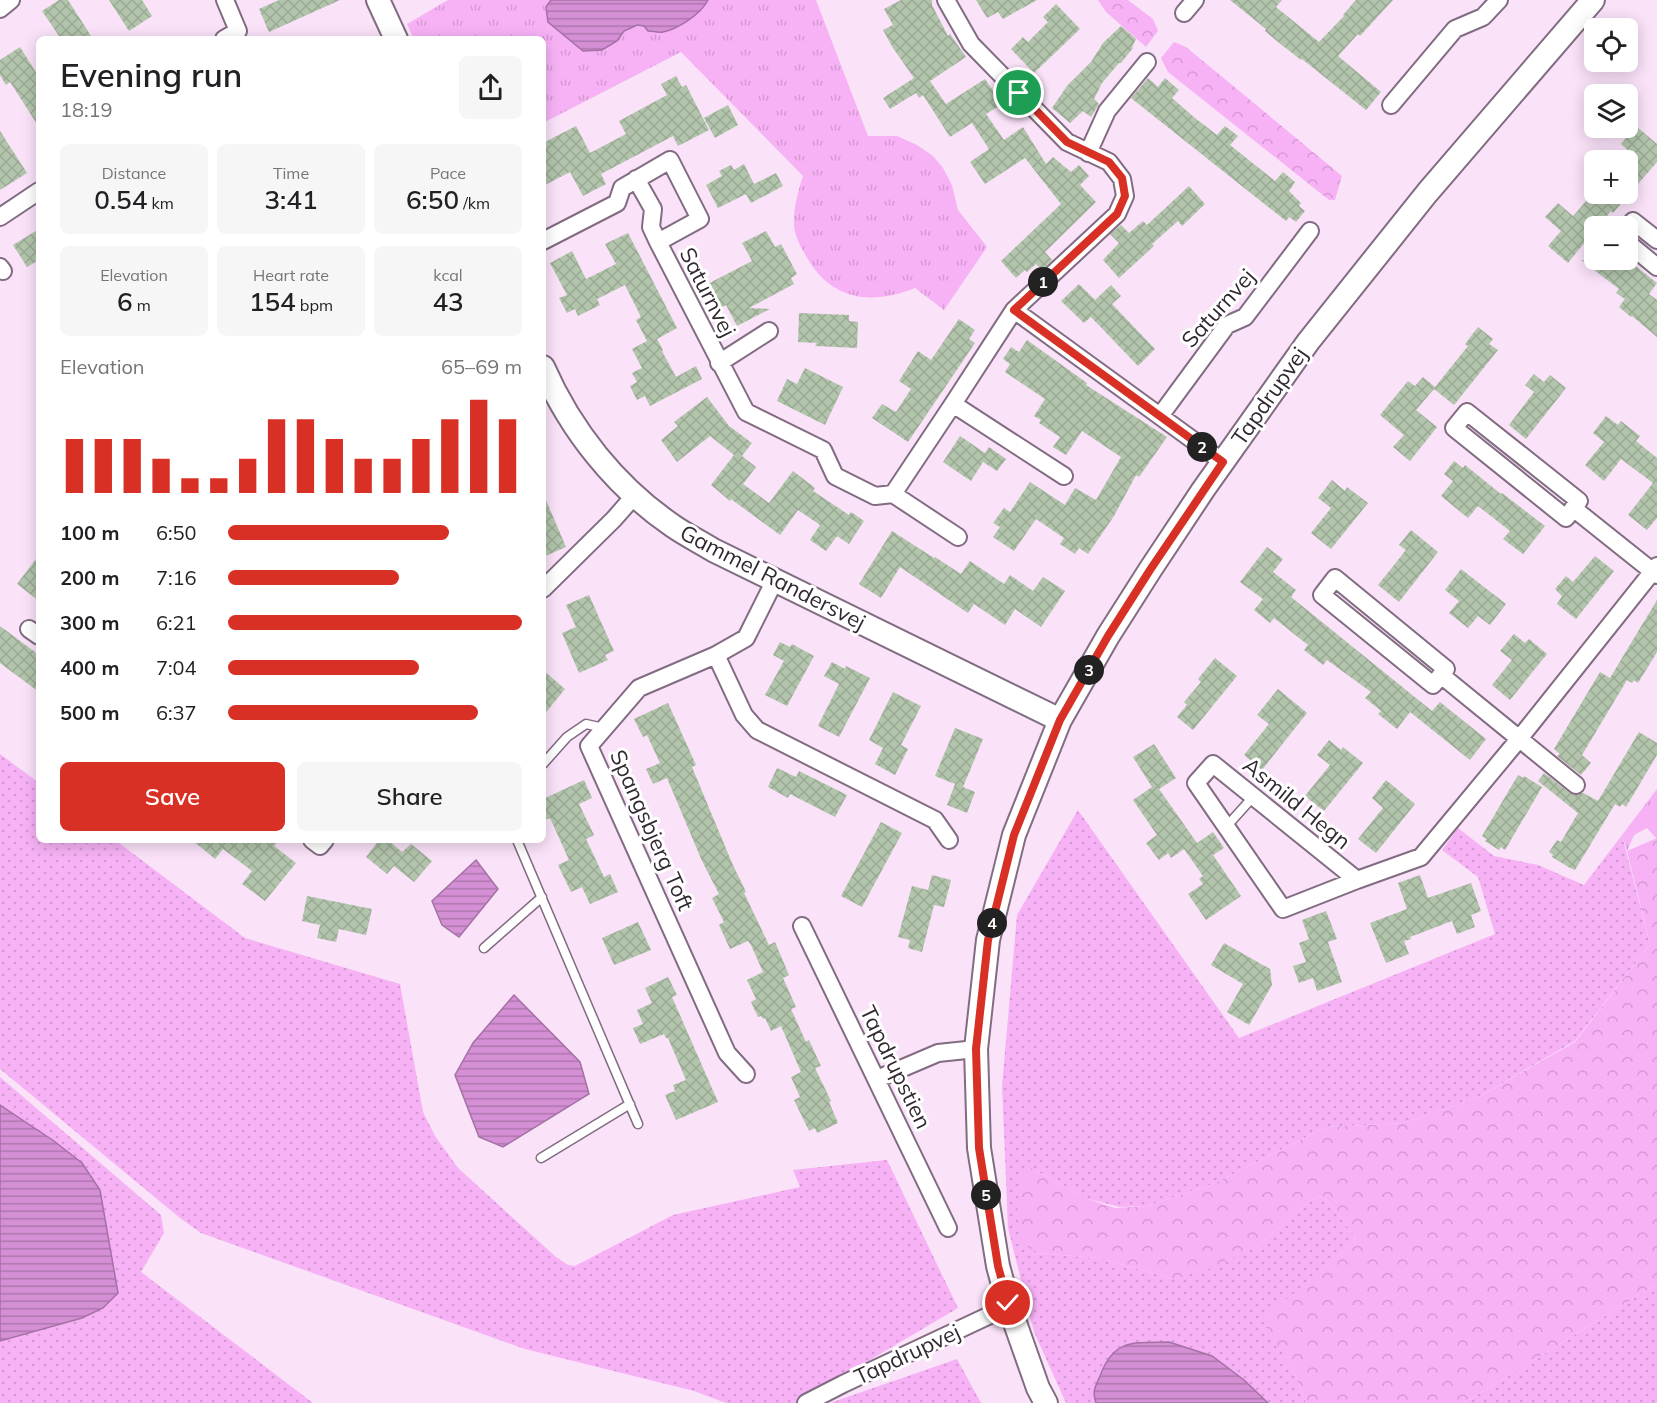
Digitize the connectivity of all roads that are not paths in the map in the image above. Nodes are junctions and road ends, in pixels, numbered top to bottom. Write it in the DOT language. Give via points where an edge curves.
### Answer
graph roads {
  1 [pos="11,0"];
  2 [pos="225,0"];
  3 [pos="378,0"];
  4 [pos="946,0"];
  5 [pos="1499,0"];
  6 [pos="1589,1"];
  7 [pos="0,9"];
  8 [pos="229,36"];
  9 [pos="395,36"];
  10 [pos="1147,62"];
  11 [pos="1391,105"];
  12 [pos="1088,153"];
  13 [pos="636,179"];
  14 [pos="36,192"];
  15 [pos="0,217"];
  16 [pos="1638,224"];
  17 [pos="1310,231"];
  18 [pos="546,239"];
  19 [pos="1657,240"];
  20 [pos="658,242"];
  21 [pos="1638,251"];
  22 [pos="1657,267"];
  23 [pos="1014,310"];
  24 [pos="769,331"];
  25 [pos="719,363"];
  26 [pos="546,374"];
  27 [pos="954,404"];
  28 [pos="1160,416"];
  29 [pos="1223,462"];
  30 [pos="1064,476"];
  31 [pos="893,494"];
  32 [pos="635,495"];
  33 [pos="1573,508"];
  34 [pos="958,537"];
  35 [pos="1656,571"];
  36 [pos="775,580"];
  37 [pos="546,586"];
  38 [pos="716,655"];
  39 [pos="1441,675"];
  40 [pos="1060,720"];
  41 [pos="605,728"];
  42 [pos="1519,739"];
  43 [pos="546,761"];
  44 [pos="1576,785"];
  45 [pos="1253,796"];
  46 [pos="1226,826"];
  47 [pos="950,840"];
  48 [pos="518,843"];
  49 [pos="1357,880"];
  50 [pos="542,897"];
  51 [pos="802,926"];
  52 [pos="484,948"];
  53 [pos="976,1049"];
  54 [pos="746,1074"];
  55 [pos="877,1078"];
  56 [pos="630,1104"];
  57 [pos="638,1124"];
  58 [pos="541,1158"];
  59 [pos="948,1228"];
  60 [pos="1008,1303"];
  61 [pos="806,1403"];
  62 [pos="1046,1403"];
  1 -- 7 [label="street"];
  2 -- 8 [label="street" via="238,31"];
  3 -- 9 [label="street"];
  4 -- 12 [label="street" via="971,44 1067,142"];
  5 -- 11 [label="street" via="1483,17 1455,29"];
  6 -- 29 [label="street, Tapdrupvej" via="1308,342"];
  10 -- 12 [label="street" via="1107,111"];
  12 -- 23 [label="street" via="1109,162 1122,178 1125,196 1117,214"];
  13 -- 18 [label="street, Saturnvej" via="622,188 617,203"];
  13 -- 20 [label="street, Saturnvej" via="653,208 651,227"];
  13 -- 20 [label="street, Saturnvej" via="670,160 700,219"];
  14 -- 15 [label="street"];
  16 -- 19 [label="street"];
  17 -- 28 [label="street, Saturnvej" via="1245,317 1227,325"];
  20 -- 25 [label="street, Saturnvej"];
  21 -- 22 [label="street"];
  23 -- 27 [label="street"];
  23 -- 28 [label="street"];
  24 -- 25 [label="street, Saturnvej"];
  25 -- 31 [label="street, Saturnvej" via="746,412 823,450 835,476 875,496"];
  26 -- 32 [label="street, Gammel Randersvej" via="574,426 596,456"];
  27 -- 30 [label="street"];
  27 -- 31 [label="street"];
  28 -- 29 [label="street"];
  29 -- 40 [label="street, Tapdrupvej" via="1108,636"];
  31 -- 34 [label="street, Saturnvej"];
  32 -- 36 [label="street, Gammel Randersvej" via="673,526"];
  32 -- 37 [label="street"];
  33 -- 33 [label="street, Asmild Hegn" via="1579,501 1467,412 1454,428 1566,518"];
  33 -- 35 [label="street, Asmild Hegn"];
  35 -- 42 [label="street, Asmild Hegn"];
  36 -- 38 [label="street, Spangsbjerg Toft" via="746,638"];
  36 -- 40 [label="street, Gammel Randersvej"];
  38 -- 41 [label="street, Spangsbjerg Toft" via="639,688"];
  38 -- 47 [label="street" via="744,715 757,730 935,820"];
  39 -- 39 [label="street" via="1446,669 1335,578 1322,595 1433,685"];
  39 -- 42 [label="street"];
  40 -- 53 [label="street, Tapdrupvej" via="1014,835 988,940"];
  41 -- 43 [label="lane" via="586,724 567,737"];
  41 -- 54 [label="street, Spangsbjerg Toft" via="589,746 727,1053"];
  42 -- 44 [label="street"];
  42 -- 49 [label="street, Asmild Hegn" via="1421,857"];
  45 -- 46 [label="lane"];
  45 -- 46 [label="street, Asmild Hegn" via="1213,764 1196,783"];
  45 -- 49 [label="street, Asmild Hegn"];
  46 -- 49 [label="street, Asmild Hegn" via="1283,909"];
  48 -- 50 [label="lane"];
  50 -- 52 [label="lane"];
  50 -- 56 [label="lane"];
  51 -- 55 [label="street, Tapdrupstien"];
  53 -- 55 [label="street" via="938,1053"];
  53 -- 60 [label="street, Tapdrupvej" via="979,1148 998,1266"];
  55 -- 59 [label="street, Tapdrupstien"];
  56 -- 57 [label="lane"];
  56 -- 58 [label="lane"];
  60 -- 61 [label="street, Tapdrupvej"];
  60 -- 62 [label="street, Tapdrupvej"];
}
